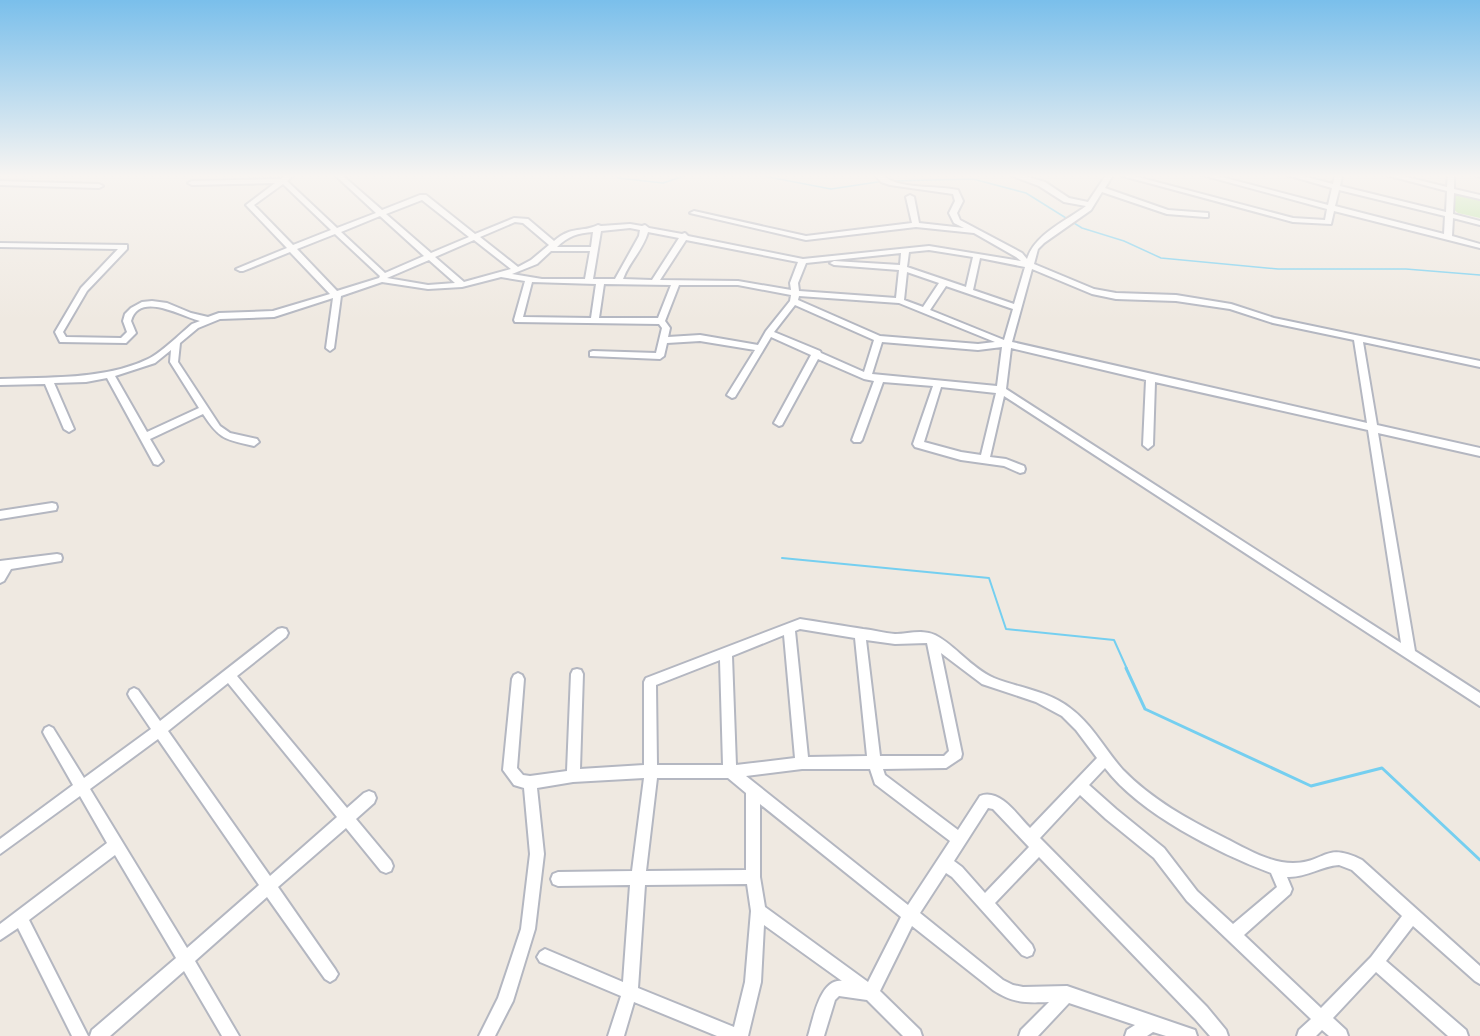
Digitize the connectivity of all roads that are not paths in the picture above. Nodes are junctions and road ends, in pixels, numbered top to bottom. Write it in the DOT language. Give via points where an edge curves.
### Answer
graph roads {
  1 [pos="268,223"];
  2 [pos="329,223"];
  3 [pos="359,223"];
  4 [pos="392,223"];
  5 [pos="457,223"];
  6 [pos="506,223"];
  7 [pos="525,223"];
  8 [pos="740,223"];
  9 [pos="963,223"];
  10 [pos="1066,223"];
  11 [pos="1391,223"];
  12 [pos="1448,223"];
  13 [pos="916,225"];
  14 [pos="598,227"];
  15 [pos="645,227"];
  16 [pos="974,231"];
  17 [pos="338,232"];
  18 [pos="685,235"];
  19 [pos="475,237"];
  20 [pos="1448,238"];
  21 [pos="0,245"];
  22 [pos="1480,246"];
  23 [pos="551,247"];
  24 [pos="292,249"];
  25 [pos="594,249"];
  26 [pos="905,250"];
  27 [pos="977,255"];
  28 [pos="430,256"];
  29 [pos="803,261"];
  30 [pos="1029,265"];
  31 [pos="903,268"];
  32 [pos="240,269"];
  33 [pos="517,270"];
  34 [pos="503,275"];
  35 [pos="383,278"];
  36 [pos="529,279"];
  37 [pos="588,282"];
  38 [pos="600,282"];
  39 [pos="618,282"];
  40 [pos="654,282"];
  41 [pos="676,282"];
  42 [pos="944,282"];
  43 [pos="462,285"];
  44 [pos="969,291"];
  45 [pos="337,296"];
  46 [pos="794,297"];
  47 [pos="900,301"];
  48 [pos="1017,308"];
  49 [pos="925,311"];
  50 [pos="595,319"];
  51 [pos="207,320"];
  52 [pos="661,321"];
  53 [pos="769,333"];
  54 [pos="1358,338"];
  55 [pos="879,339"];
  56 [pos="664,340"];
  57 [pos="176,342"];
  58 [pos="1007,344"];
  59 [pos="330,348"];
  60 [pos="761,348"];
  61 [pos="817,353"];
  62 [pos="593,354"];
  63 [pos="1480,364"];
  64 [pos="110,375"];
  65 [pos="867,377"];
  66 [pos="880,378"];
  67 [pos="1151,379"];
  68 [pos="48,381"];
  69 [pos="0,382"];
  70 [pos="938,384"];
  71 [pos="1001,390"];
  72 [pos="732,395"];
  73 [pos="205,409"];
  74 [pos="779,423"];
  75 [pos="69,429"];
  76 [pos="1375,429"];
  77 [pos="145,438"];
  78 [pos="857,440"];
  79 [pos="254,442"];
  80 [pos="1148,446"];
  81 [pos="1480,452"];
  82 [pos="985,459"];
  83 [pos="158,461"];
  84 [pos="1020,469"];
  85 [pos="52,507"];
  86 [pos="0,515"];
  87 [pos="57,558"];
  88 [pos="4,566"];
  89 [pos="0,578"];
  90 [pos="789,628"];
  91 [pos="282,633"];
  92 [pos="860,634"];
  93 [pos="932,639"];
  94 [pos="726,653"];
  95 [pos="1409,653"];
  96 [pos="577,674"];
  97 [pos="229,676"];
  98 [pos="518,679"];
  99 [pos="134,694"];
  100 [pos="1480,700"];
  101 [pos="158,731"];
  102 [pos="49,732"];
  103 [pos="1106,758"];
  104 [pos="874,762"];
  105 [pos="802,763"];
  106 [pos="651,771"];
  107 [pos="730,772"];
  108 [pos="573,776"];
  109 [pos="530,783"];
  110 [pos="83,786"];
  111 [pos="1081,786"];
  112 [pos="753,789"];
  113 [pos="369,798"];
  114 [pos="347,819"];
  115 [pos="959,839"];
  116 [pos="1034,843"];
  117 [pos="117,844"];
  118 [pos="0,847"];
  119 [pos="944,863"];
  120 [pos="386,866"];
  121 [pos="1276,868"];
  122 [pos="753,877"];
  123 [pos="638,878"];
  124 [pos="558,879"];
  125 [pos="269,887"];
  126 [pos="986,902"];
  127 [pos="758,911"];
  128 [pos="1413,914"];
  129 [pos="910,915"];
  130 [pos="20,918"];
  131 [pos="0,933"];
  132 [pos="1233,934"];
  133 [pos="1027,950"];
  134 [pos="545,957"];
  135 [pos="185,960"];
  136 [pos="1376,962"];
  137 [pos="330,974"];
  138 [pos="1480,976"];
  139 [pos="630,990"];
  140 [pos="871,993"];
  141 [pos="1067,994"];
  142 [pos="1322,1018"];
  143 [pos="1150,1024"];
  144 [pos="80,1036"];
  145 [pos="98,1036"];
  146 [pos="231,1036"];
  147 [pos="487,1036"];
  148 [pos="616,1036"];
  149 [pos="738,1036"];
  150 [pos="816,1036"];
  151 [pos="914,1036"];
  152 [pos="1027,1036"];
  153 [pos="1133,1036"];
  154 [pos="1189,1036"];
  155 [pos="1220,1036"];
  156 [pos="1305,1036"];
  157 [pos="1340,1036"];
  158 [pos="1460,1036"];
  1 -- 24 [label="street"];
  2 -- 17 [label="street"];
  3 -- 17 [label="street"];
  4 -- 28 [label="street"];
  5 -- 19 [label="street"];
  6 -- 19 [label="street"];
  7 -- 23 [label="street"];
  8 -- 13 [label="street" via="806,238"];
  9 -- 16 [label="street"];
  10 -- 30 [label="street" via="1036,246"];
  11 -- 20 [label="street"];
  12 -- 20 [label="street"];
  13 -- 16 [label="street"];
  14 -- 15 [label="street"];
  14 -- 23 [label="street" via="575,231"];
  14 -- 25 [label="street"];
  15 -- 18 [label="street"];
  15 -- 39 [label="street" via="642,242"];
  16 -- 30 [label="street" via="1019,255"];
  17 -- 24 [label="street"];
  17 -- 35 [label="street"];
  18 -- 29 [label="street"];
  18 -- 40 [label="street"];
  19 -- 28 [label="street"];
  19 -- 33 [label="street"];
  20 -- 22 [label="street"];
  21 -- 51 [label="street" via="124,247 84,290 59,332 63,340 123,341 132,333 127,321 130,313 153,302"];
  23 -- 25 [label="street"];
  23 -- 33 [label="street"];
  24 -- 32 [label="street"];
  24 -- 45 [label="street"];
  25 -- 37 [label="street"];
  26 -- 27 [label="street" via="937,249"];
  26 -- 29 [label="street"];
  26 -- 31 [label="street"];
  27 -- 30 [label="street"];
  27 -- 44 [label="street"];
  28 -- 35 [label="street"];
  28 -- 43 [label="street"];
  29 -- 31 [label="street"];
  29 -- 46 [label="street" via="794,283"];
  30 -- 48 [label="street"];
  30 -- 54 [label="street" via="1100,292 1222,305"];
  31 -- 42 [label="street"];
  31 -- 47 [label="street"];
  33 -- 34 [label="street"];
  34 -- 36 [label="street"];
  34 -- 43 [label="street"];
  35 -- 43 [label="street" via="428,287"];
  35 -- 45 [label="street"];
  36 -- 37 [label="street"];
  36 -- 50 [label="street" via="518,320"];
  37 -- 38 [label="street"];
  38 -- 39 [label="street"];
  38 -- 50 [label="street"];
  39 -- 40 [label="street"];
  40 -- 41 [label="street"];
  41 -- 46 [label="street" via="738,283"];
  41 -- 52 [label="street"];
  42 -- 44 [label="street"];
  42 -- 49 [label="street"];
  44 -- 48 [label="street"];
  45 -- 51 [label="street" via="274,314"];
  45 -- 59 [label="street"];
  46 -- 47 [label="street"];
  46 -- 53 [label="street"];
  46 -- 55 [label="street"];
  47 -- 49 [label="street"];
  48 -- 58 [label="street"];
  49 -- 58 [label="street"];
  50 -- 52 [label="street"];
  51 -- 57 [label="street"];
  52 -- 56 [label="street" via="666,328"];
  53 -- 60 [label="street"];
  53 -- 61 [label="street"];
  54 -- 63 [label="street"];
  54 -- 76 [label="street"];
  55 -- 58 [label="street" via="978,347"];
  55 -- 65 [label="street"];
  56 -- 60 [label="street" via="700,338"];
  56 -- 62 [label="street" via="660,356"];
  57 -- 64 [label="street" via="152,361"];
  57 -- 73 [label="street" via="174,362"];
  58 -- 67 [label="street"];
  58 -- 71 [label="street"];
  60 -- 72 [label="street"];
  61 -- 65 [label="street"];
  61 -- 74 [label="street"];
  64 -- 68 [label="street"];
  64 -- 77 [label="street"];
  65 -- 66 [label="street"];
  66 -- 70 [label="street"];
  66 -- 78 [label="street"];
  67 -- 76 [label="street"];
  67 -- 80 [label="street"];
  68 -- 69 [label="street"];
  68 -- 75 [label="street"];
  70 -- 71 [label="street"];
  70 -- 82 [label="street" via="918,444"];
  71 -- 82 [label="street"];
  71 -- 95 [label="street"];
  73 -- 77 [label="street"];
  73 -- 79 [label="street" via="227,436"];
  76 -- 81 [label="street"];
  76 -- 95 [label="street"];
  77 -- 83 [label="street"];
  82 -- 84 [label="street"];
  85 -- 86 [label="street"];
  87 -- 88 [label="street"];
  88 -- 89 [label="street"];
  90 -- 92 [label="street" via="800,624"];
  90 -- 94 [label="street"];
  90 -- 105 [label="street"];
  91 -- 97 [label="street"];
  92 -- 93 [label="street"];
  92 -- 104 [label="street"];
  93 -- 103 [label="street" via="983,679 1047,700 1068,714"];
  93 -- 104 [label="street" via="956,754 946,762"];
  94 -- 106 [label="street" via="650,682"];
  94 -- 107 [label="street"];
  95 -- 100 [label="street"];
  96 -- 108 [label="street"];
  97 -- 101 [label="street"];
  97 -- 114 [label="street"];
  98 -- 109 [label="street" via="510,770 519,780"];
  99 -- 101 [label="street"];
  101 -- 110 [label="street"];
  101 -- 125 [label="street"];
  102 -- 110 [label="street"];
  103 -- 111 [label="street"];
  103 -- 121 [label="street" via="1137,792 1166,811"];
  104 -- 105 [label="street"];
  104 -- 115 [label="street" via="880,778"];
  105 -- 107 [label="street"];
  106 -- 107 [label="street"];
  106 -- 108 [label="street"];
  106 -- 123 [label="street"];
  107 -- 112 [label="street"];
  108 -- 109 [label="street"];
  109 -- 147 [label="street" via="537,854 528,929 505,1001"];
  110 -- 117 [label="street"];
  110 -- 118 [label="street"];
  111 -- 116 [label="street"];
  111 -- 132 [label="street" via="1159,853 1192,896"];
  112 -- 122 [label="street"];
  112 -- 129 [label="street"];
  113 -- 114 [label="street"];
  114 -- 120 [label="street"];
  114 -- 125 [label="street"];
  115 -- 116 [label="street" via="985,801 996,803"];
  115 -- 119 [label="street"];
  116 -- 126 [label="street"];
  116 -- 155 [label="street"];
  117 -- 130 [label="street"];
  117 -- 135 [label="street"];
  119 -- 126 [label="street"];
  119 -- 129 [label="street"];
  121 -- 128 [label="street" via="1299,870 1334,857 1347,859"];
  121 -- 132 [label="street" via="1285,889"];
  122 -- 123 [label="street"];
  122 -- 127 [label="street"];
  123 -- 124 [label="street"];
  123 -- 139 [label="street"];
  125 -- 135 [label="street"];
  125 -- 137 [label="street"];
  126 -- 133 [label="street"];
  127 -- 140 [label="street"];
  127 -- 149 [label="street" via="753,982"];
  128 -- 136 [label="street"];
  128 -- 138 [label="street"];
  129 -- 140 [label="street"];
  129 -- 141 [label="street" via="1010,992"];
  130 -- 131 [label="street"];
  130 -- 144 [label="street"];
  132 -- 142 [label="street"];
  134 -- 139 [label="street"];
  135 -- 145 [label="street"];
  135 -- 146 [label="street"];
  136 -- 142 [label="street"];
  136 -- 158 [label="street"];
  139 -- 148 [label="street"];
  139 -- 149 [label="street"];
  140 -- 150 [label="street" via="837,988 829,994"];
  140 -- 151 [label="street"];
  141 -- 143 [label="street"];
  141 -- 152 [label="street"];
  142 -- 156 [label="street"];
  142 -- 157 [label="street"];
  143 -- 153 [label="street"];
  143 -- 154 [label="street"];
}
